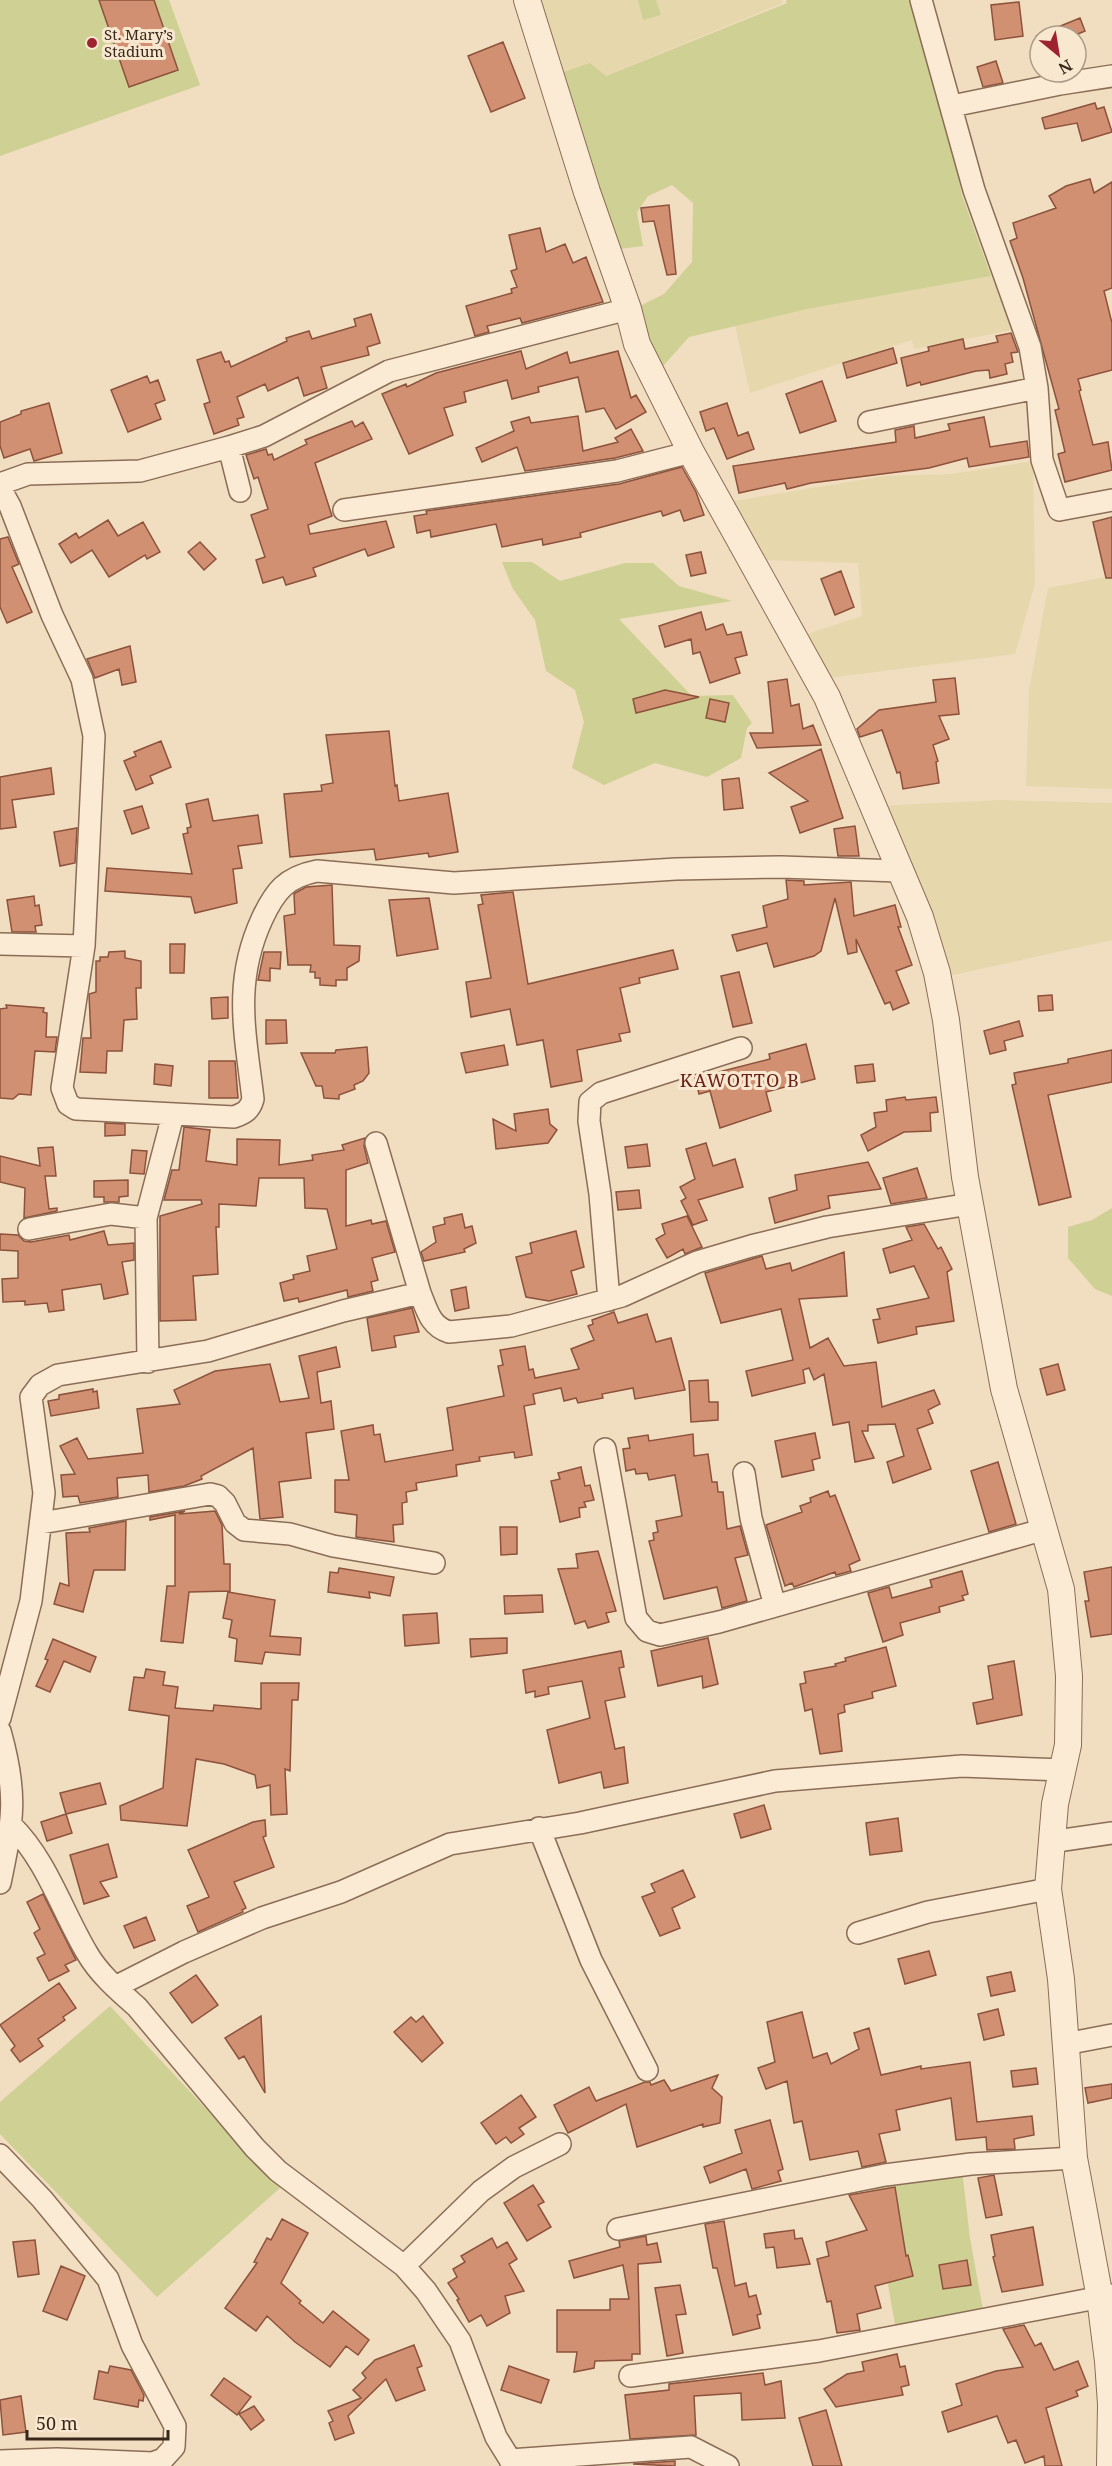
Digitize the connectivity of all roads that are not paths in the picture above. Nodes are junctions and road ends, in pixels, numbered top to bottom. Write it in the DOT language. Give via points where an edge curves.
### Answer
graph roads {
  1 [pos="527,0"];
  2 [pos="921,0"];
  3 [pos="1112,76"];
  4 [pos="952,106"];
  5 [pos="628,309"];
  6 [pos="1036,388"];
  7 [pos="869,422"];
  8 [pos="229,447"];
  9 [pos="691,452"];
  10 [pos="0,484"];
  11 [pos="0,488"];
  12 [pos="240,491"];
  13 [pos="1112,500"];
  14 [pos="344,510"];
  15 [pos="899,871"];
  16 [pos="0,944"];
  17 [pos="84,946"];
  18 [pos="741,1048"];
  19 [pos="173,1115"];
  20 [pos="376,1143"];
  21 [pos="970,1204"];
  22 [pos="146,1218"];
  23 [pos="29,1229"];
  24 [pos="420,1293"];
  25 [pos="609,1300"];
  26 [pos="148,1362"];
  27 [pos="604,1449"];
  28 [pos="744,1473"];
  29 [pos="41,1523"];
  30 [pos="1045,1529"];
  31 [pos="434,1563"];
  32 [pos="775,1606"];
  33 [pos="0,1718"];
  34 [pos="0,1731"];
  35 [pos="1064,1770"];
  36 [pos="12,1826"];
  37 [pos="540,1828"];
  38 [pos="1112,1833"];
  39 [pos="1050,1842"];
  40 [pos="0,1883"];
  41 [pos="1048,1889"];
  42 [pos="858,1933"];
  43 [pos="115,1987"];
  44 [pos="1112,2035"];
  45 [pos="1065,2043"];
  46 [pos="647,2070"];
  47 [pos="560,2144"];
  48 [pos="0,2155"];
  49 [pos="1074,2158"];
  50 [pos="618,2229"];
  51 [pos="404,2266"];
  52 [pos="1106,2296"];
  53 [pos="630,2376"];
  54 [pos="0,2461"];
  55 [pos="512,2463"];
  56 [pos="728,2466"];
  57 [pos="1110,2466"];
  1 -- 5 [label="street"];
  2 -- 4 [label="street"];
  3 -- 4 [label="street"];
  4 -- 6 [label="street" via="998,265 1023,322"];
  5 -- 8 [label="street" via="389,371 264,436"];
  5 -- 9 [label="street" via="637,344"];
  6 -- 7 [label="street"];
  6 -- 13 [label="street" via="1042,460 1059,510"];
  8 -- 10 [label="street" via="140,471 28,474"];
  8 -- 12 [label="street"];
  9 -- 14 [label="street" via="617,471"];
  9 -- 15 [label="street" via="827,697"];
  11 -- 17 [label="street" via="82,679 91,711 94,779"];
  15 -- 19 [label="street" via="676,869 454,883 317,871 302,874 281,885 271,900 244,969 243,1013 251,1107 234,1116"];
  15 -- 21 [label="street" via="920,917 937,973"];
  16 -- 17 [label="street"];
  17 -- 19 [label="street" via="62,1089 68,1104 76,1108"];
  18 -- 25 [label="street" via="601,1093 590,1102"];
  19 -- 22 [label="street"];
  20 -- 24 [label="street"];
  21 -- 25 [label="street" via="827,1227 751,1246 697,1262"];
  21 -- 30 [label="street" via="1004,1389"];
  22 -- 23 [label="street" via="111,1214"];
  22 -- 26 [label="street"];
  24 -- 25 [label="street" via="432,1322 449,1332 511,1326"];
  24 -- 26 [label="street" via="208,1351"];
  26 -- 29 [label="street" via="58,1375 33,1391 32,1412 44,1493"];
  27 -- 32 [label="street" via="639,1624 660,1635"];
  28 -- 32 [label="street" via="751,1518"];
  29 -- 31 [label="street" via="210,1494 225,1503 235,1523 244,1530 290,1534 333,1546"];
  29 -- 33 [label="street" via="31,1601"];
  30 -- 32 [label="street"];
  30 -- 35 [label="street" via="1060,1589 1069,1676"];
  34 -- 36 [label="street" via="14,1789"];
  35 -- 37 [label="street" via="962,1766 775,1780 580,1823"];
  35 -- 39 [label="street"];
  36 -- 40 [label="street"];
  36 -- 43 [label="street" via="34,1852 88,1955"];
  37 -- 43 [label="street" via="450,1844 341,1892 262,1918"];
  37 -- 46 [label="street" via="591,1960"];
  38 -- 39 [label="street"];
  39 -- 41 [label="street"];
  41 -- 42 [label="street" via="928,1912"];
  41 -- 45 [label="street" via="1061,1979"];
  43 -- 51 [label="street" via="137,2007 278,2171"];
  44 -- 45 [label="street"];
  45 -- 49 [label="street"];
  47 -- 51 [label="street" via="514,2167 481,2191"];
  48 -- 54 [label="street" via="108,2279 132,2345 171,2415 175,2437 174,2447 153,2463"];
  49 -- 50 [label="street" via="971,2164 885,2175"];
  49 -- 52 [label="street"];
  51 -- 55 [label="street" via="451,2324 496,2437"];
  52 -- 53 [label="street" via="819,2351"];
  52 -- 57 [label="street"];
  55 -- 56 [label="street" via="691,2447"];
}
